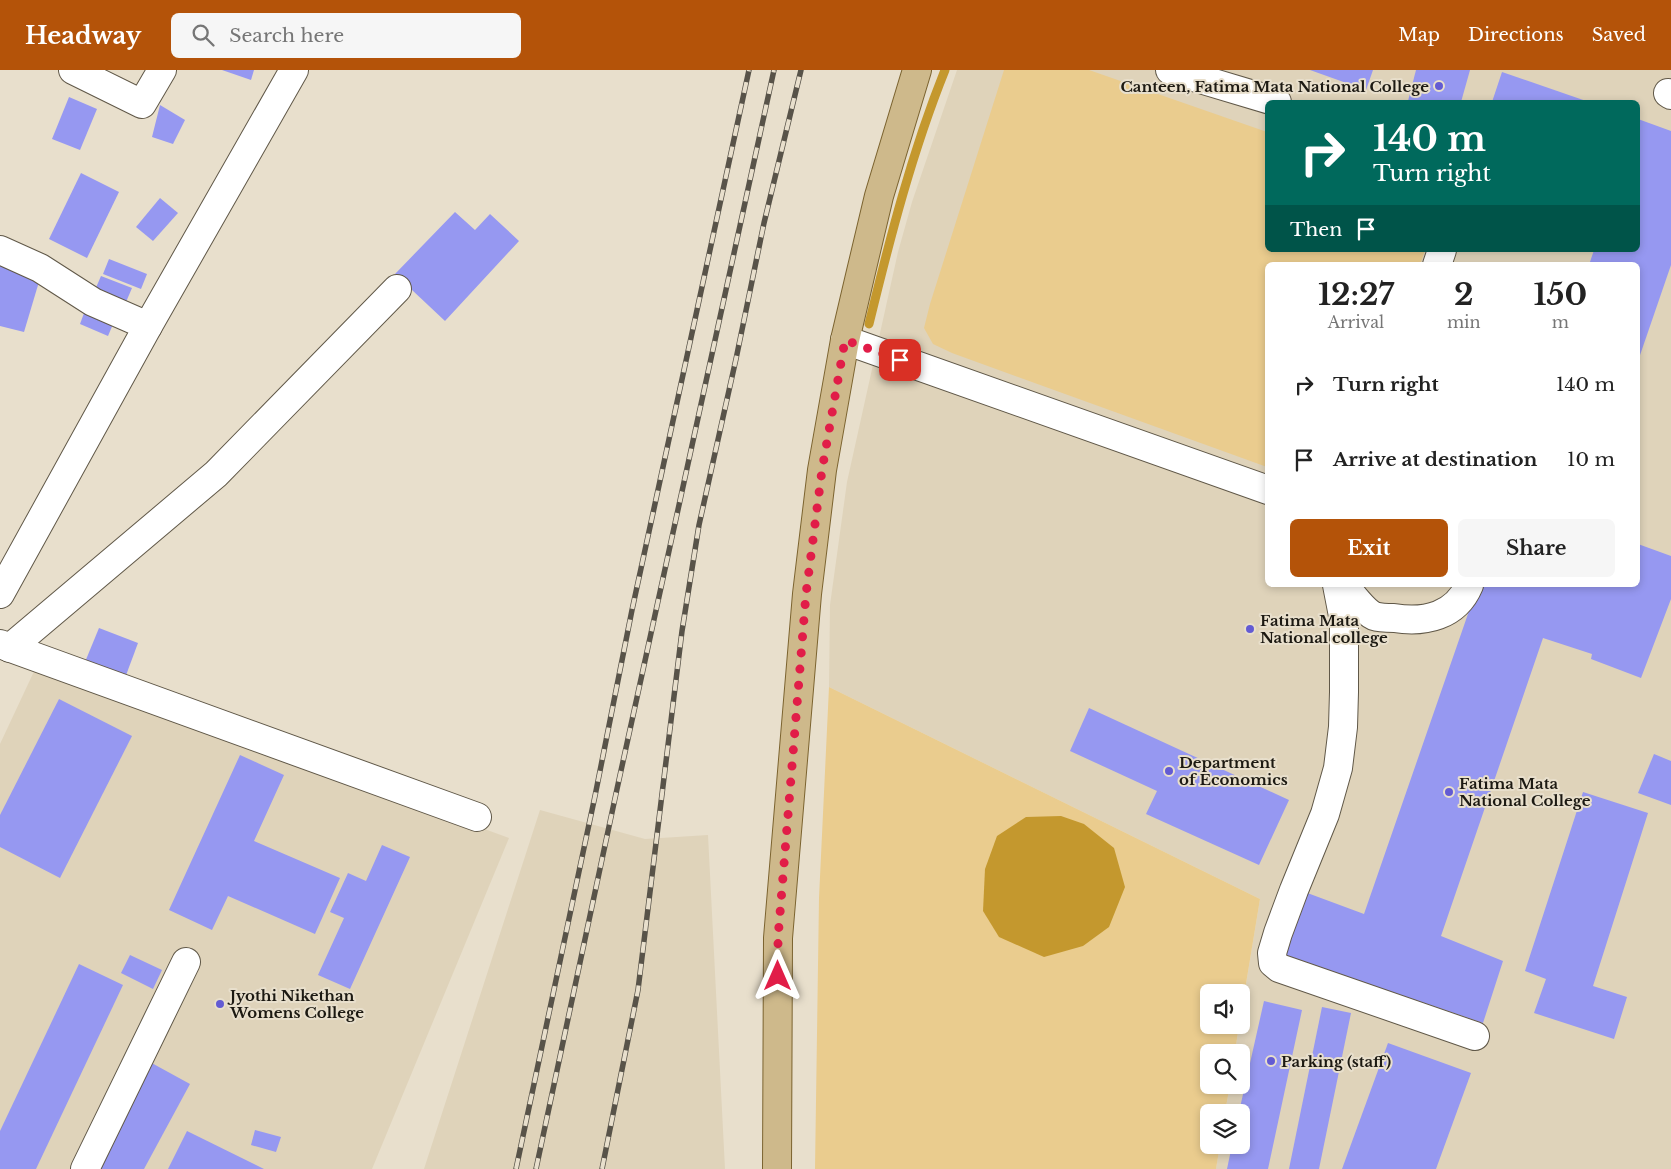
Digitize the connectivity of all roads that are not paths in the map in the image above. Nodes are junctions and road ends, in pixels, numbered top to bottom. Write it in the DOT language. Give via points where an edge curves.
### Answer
graph roads {
  1 [pos="72,70"];
  2 [pos="162,70"];
  3 [pos="294,70"];
  4 [pos="918,70"];
  5 [pos="1170,70"];
  6 [pos="1270,100"];
  7 [pos="0,250"];
  8 [pos="397,289"];
  9 [pos="148,326"];
  10 [pos="845,340"];
  11 [pos="1265,489"];
  12 [pos="1337,587"];
  13 [pos="1347,587"];
  14 [pos="1468,587"];
  15 [pos="0,594"];
  16 [pos="5,646"];
  17 [pos="477,818"];
  18 [pos="186,962"];
  19 [pos="1475,1036"];
  20 [pos="85,1169"];
  21 [pos="777,1169"];
  1 -- 2 [label="street" via="142,104"];
  3 -- 9 [label="street"];
  4 -- 10 [label="main road" via="879,196"];
  5 -- 6 [label="street"];
  7 -- 9 [label="street" via="40,268 93,302"];
  8 -- 16 [label="street" via="216,474"];
  9 -- 15 [label="street"];
  10 -- 11 [label="street"];
  10 -- 21 [label="main road" via="822,470 806,594 778,938"];
  12 -- 19 [label="street" via="1344,621 1344,709 1338,768 1325,814 1278,932 1272,953 1273,963 1279,968"];
  13 -- 14 [label="street" via="1374,616 1401,620 1431,618 1448,611 1464,597"];
  16 -- 17 [label="street"];
  18 -- 20 [label="street"];
}
